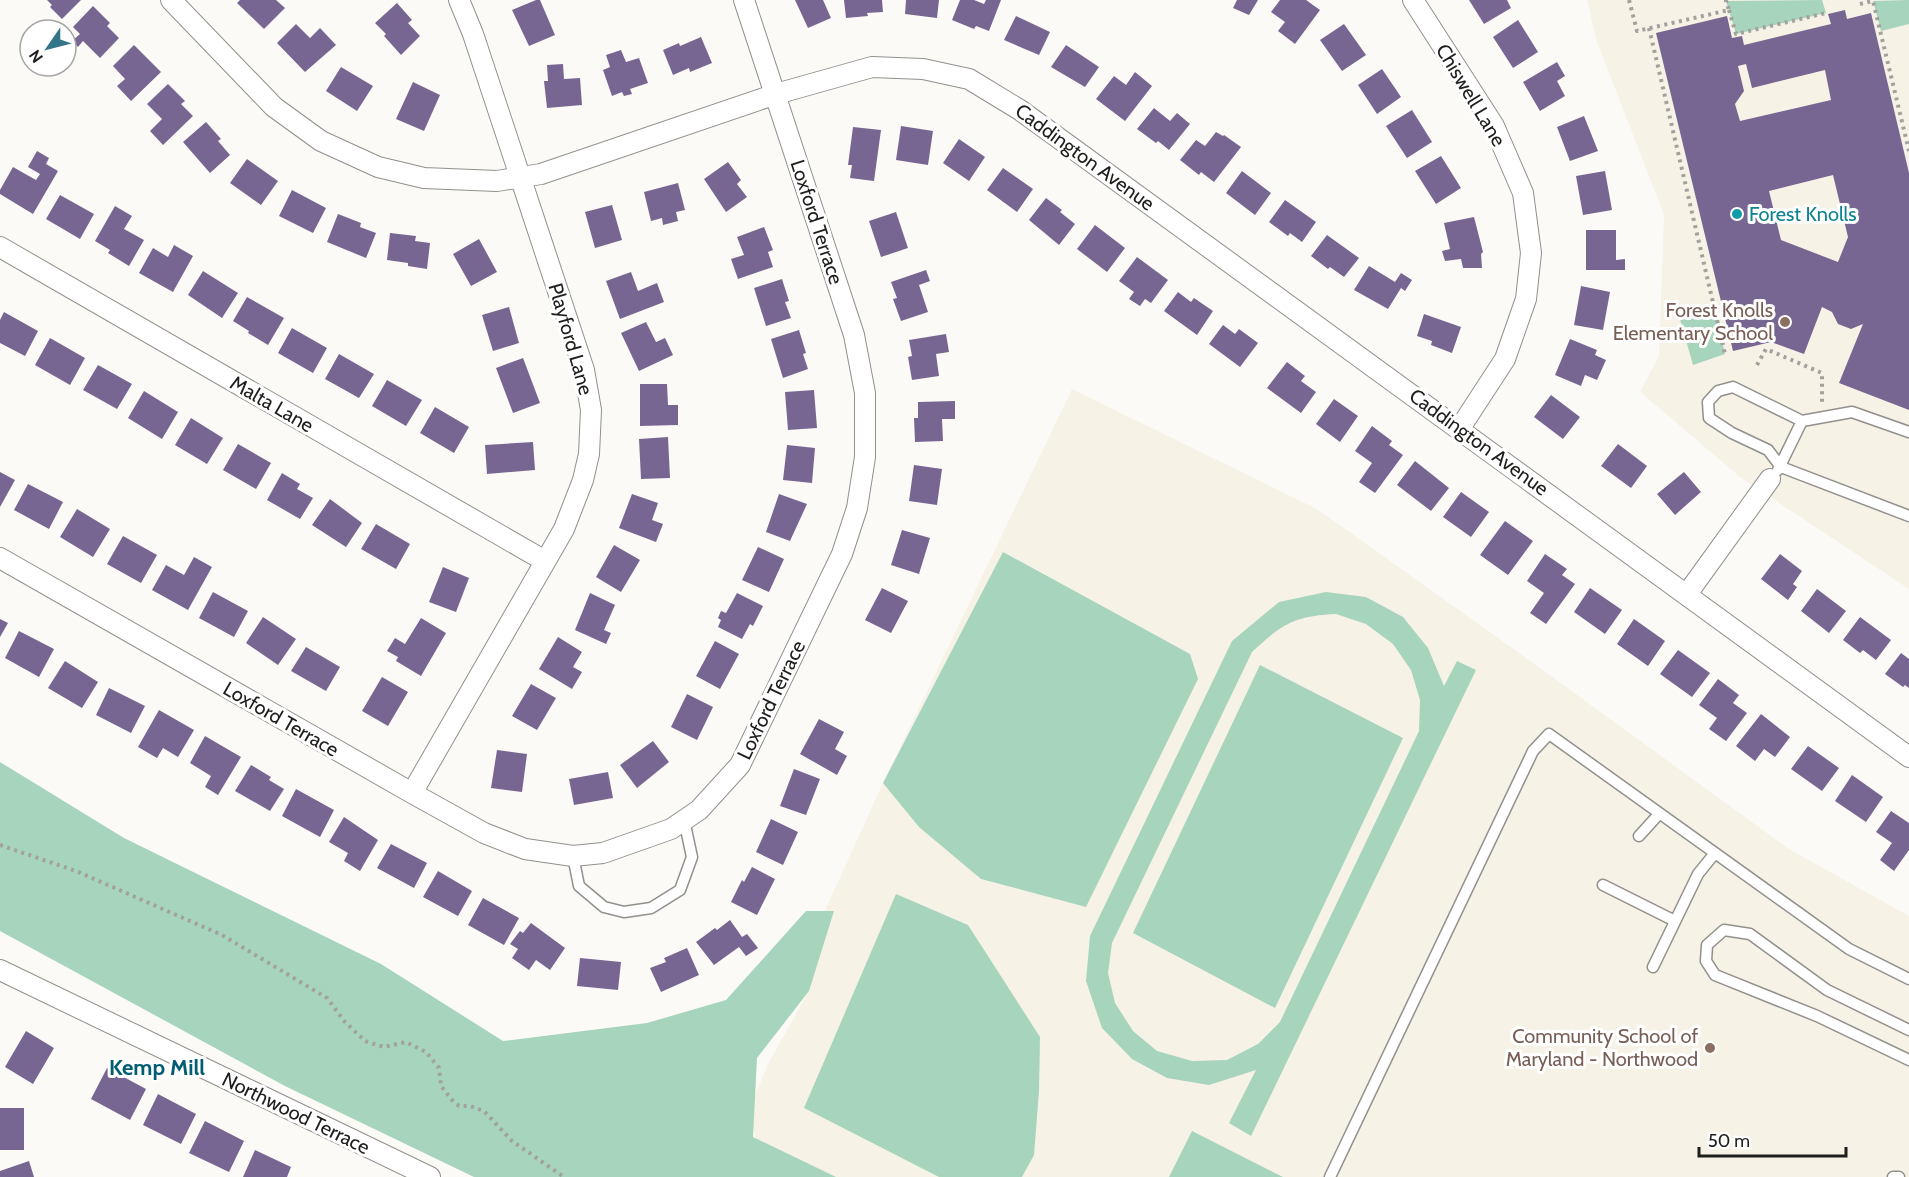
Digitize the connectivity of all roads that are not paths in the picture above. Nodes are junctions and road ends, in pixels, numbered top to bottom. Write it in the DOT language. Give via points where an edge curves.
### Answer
graph roads {
  1 [pos="171,0"];
  2 [pos="459,0"];
  3 [pos="744,0"];
  4 [pos="1413,0"];
  5 [pos="776,94"];
  6 [pos="520,176"];
  7 [pos="0,247"];
  8 [pos="1803,421"];
  9 [pos="1460,428"];
  10 [pos="1909,432"];
  11 [pos="1775,473"];
  12 [pos="1909,516"];
  13 [pos="0,558"];
  14 [pos="545,561"];
  15 [pos="1687,594"];
  16 [pos="1909,757"];
  17 [pos="412,793"];
  18 [pos="1659,814"];
  19 [pos="684,820"];
  20 [pos="1639,836"];
  21 [pos="1715,853"];
  22 [pos="573,856"];
  23 [pos="1603,885"];
  24 [pos="1675,921"];
  25 [pos="1653,967"];
  26 [pos="0,970"];
  27 [pos="1909,979"];
  28 [pos="1909,1030"];
  29 [pos="1909,1060"];
  30 [pos="430,1177"];
  31 [pos="1330,1177"];
  32 [pos="1893,1177"];
  33 [pos="1899,1177"];
  1 -- 6 [label="street, Caddington Avenue" via="274,107 321,141 378,167 424,178 497,181"];
  2 -- 6 [label="street, Playford Lane"];
  3 -- 5 [label="street, Loxford Terrace"];
  4 -- 9 [label="street, Chiswell Lane" via="1494,126 1523,193 1531,253 1526,299 1505,359"];
  5 -- 6 [label="street, Caddington Avenue" via="541,174"];
  5 -- 9 [label="street, Caddington Avenue" via="872,67 922,69 969,80 1020,110"];
  5 -- 19 [label="street, Loxford Terrace" via="854,335 866,393 865,457 856,508 842,554 740,765 699,810"];
  6 -- 14 [label="street, Playford Lane" via="584,370 591,410 589,454 583,480 564,529"];
  7 -- 14 [label="street, Malta Lane"];
  8 -- 10 [label="lane" via="1852,412"];
  8 -- 11 [label="lane"];
  8 -- 11 [label="lane" via="1733,387 1718,391 1708,402 1709,418 1768,450"];
  9 -- 15 [label="street, Caddington Avenue"];
  11 -- 12 [label="lane"];
  11 -- 15 [label="street"];
  13 -- 17 [label="street, Loxford Terrace"];
  14 -- 17 [label="street, Playford Lane"];
  15 -- 16 [label="street, Caddington Avenue"];
  17 -- 22 [label="street, Loxford Terrace" via="484,833 525,849"];
  18 -- 20 [label="lane"];
  18 -- 21 [label="lane"];
  18 -- 31 [label="lane" via="1549,734 1533,751"];
  19 -- 22 [label="street, Loxford Terrace" via="671,829 603,854"];
  19 -- 22 [label="lane" via="692,857 680,890 651,908 624,912 604,907 579,886"];
  21 -- 24 [label="lane" via="1698,874"];
  21 -- 27 [label="lane" via="1849,949"];
  23 -- 24 [label="lane"];
  24 -- 25 [label="lane"];
  26 -- 30 [label="street, Northwood Terrace"];
  28 -- 29 [label="lane" via="1827,990 1750,934 1724,930 1707,945 1706,961 1715,975 1817,1016"];
  32 -- 33 [label="lane"];
}
